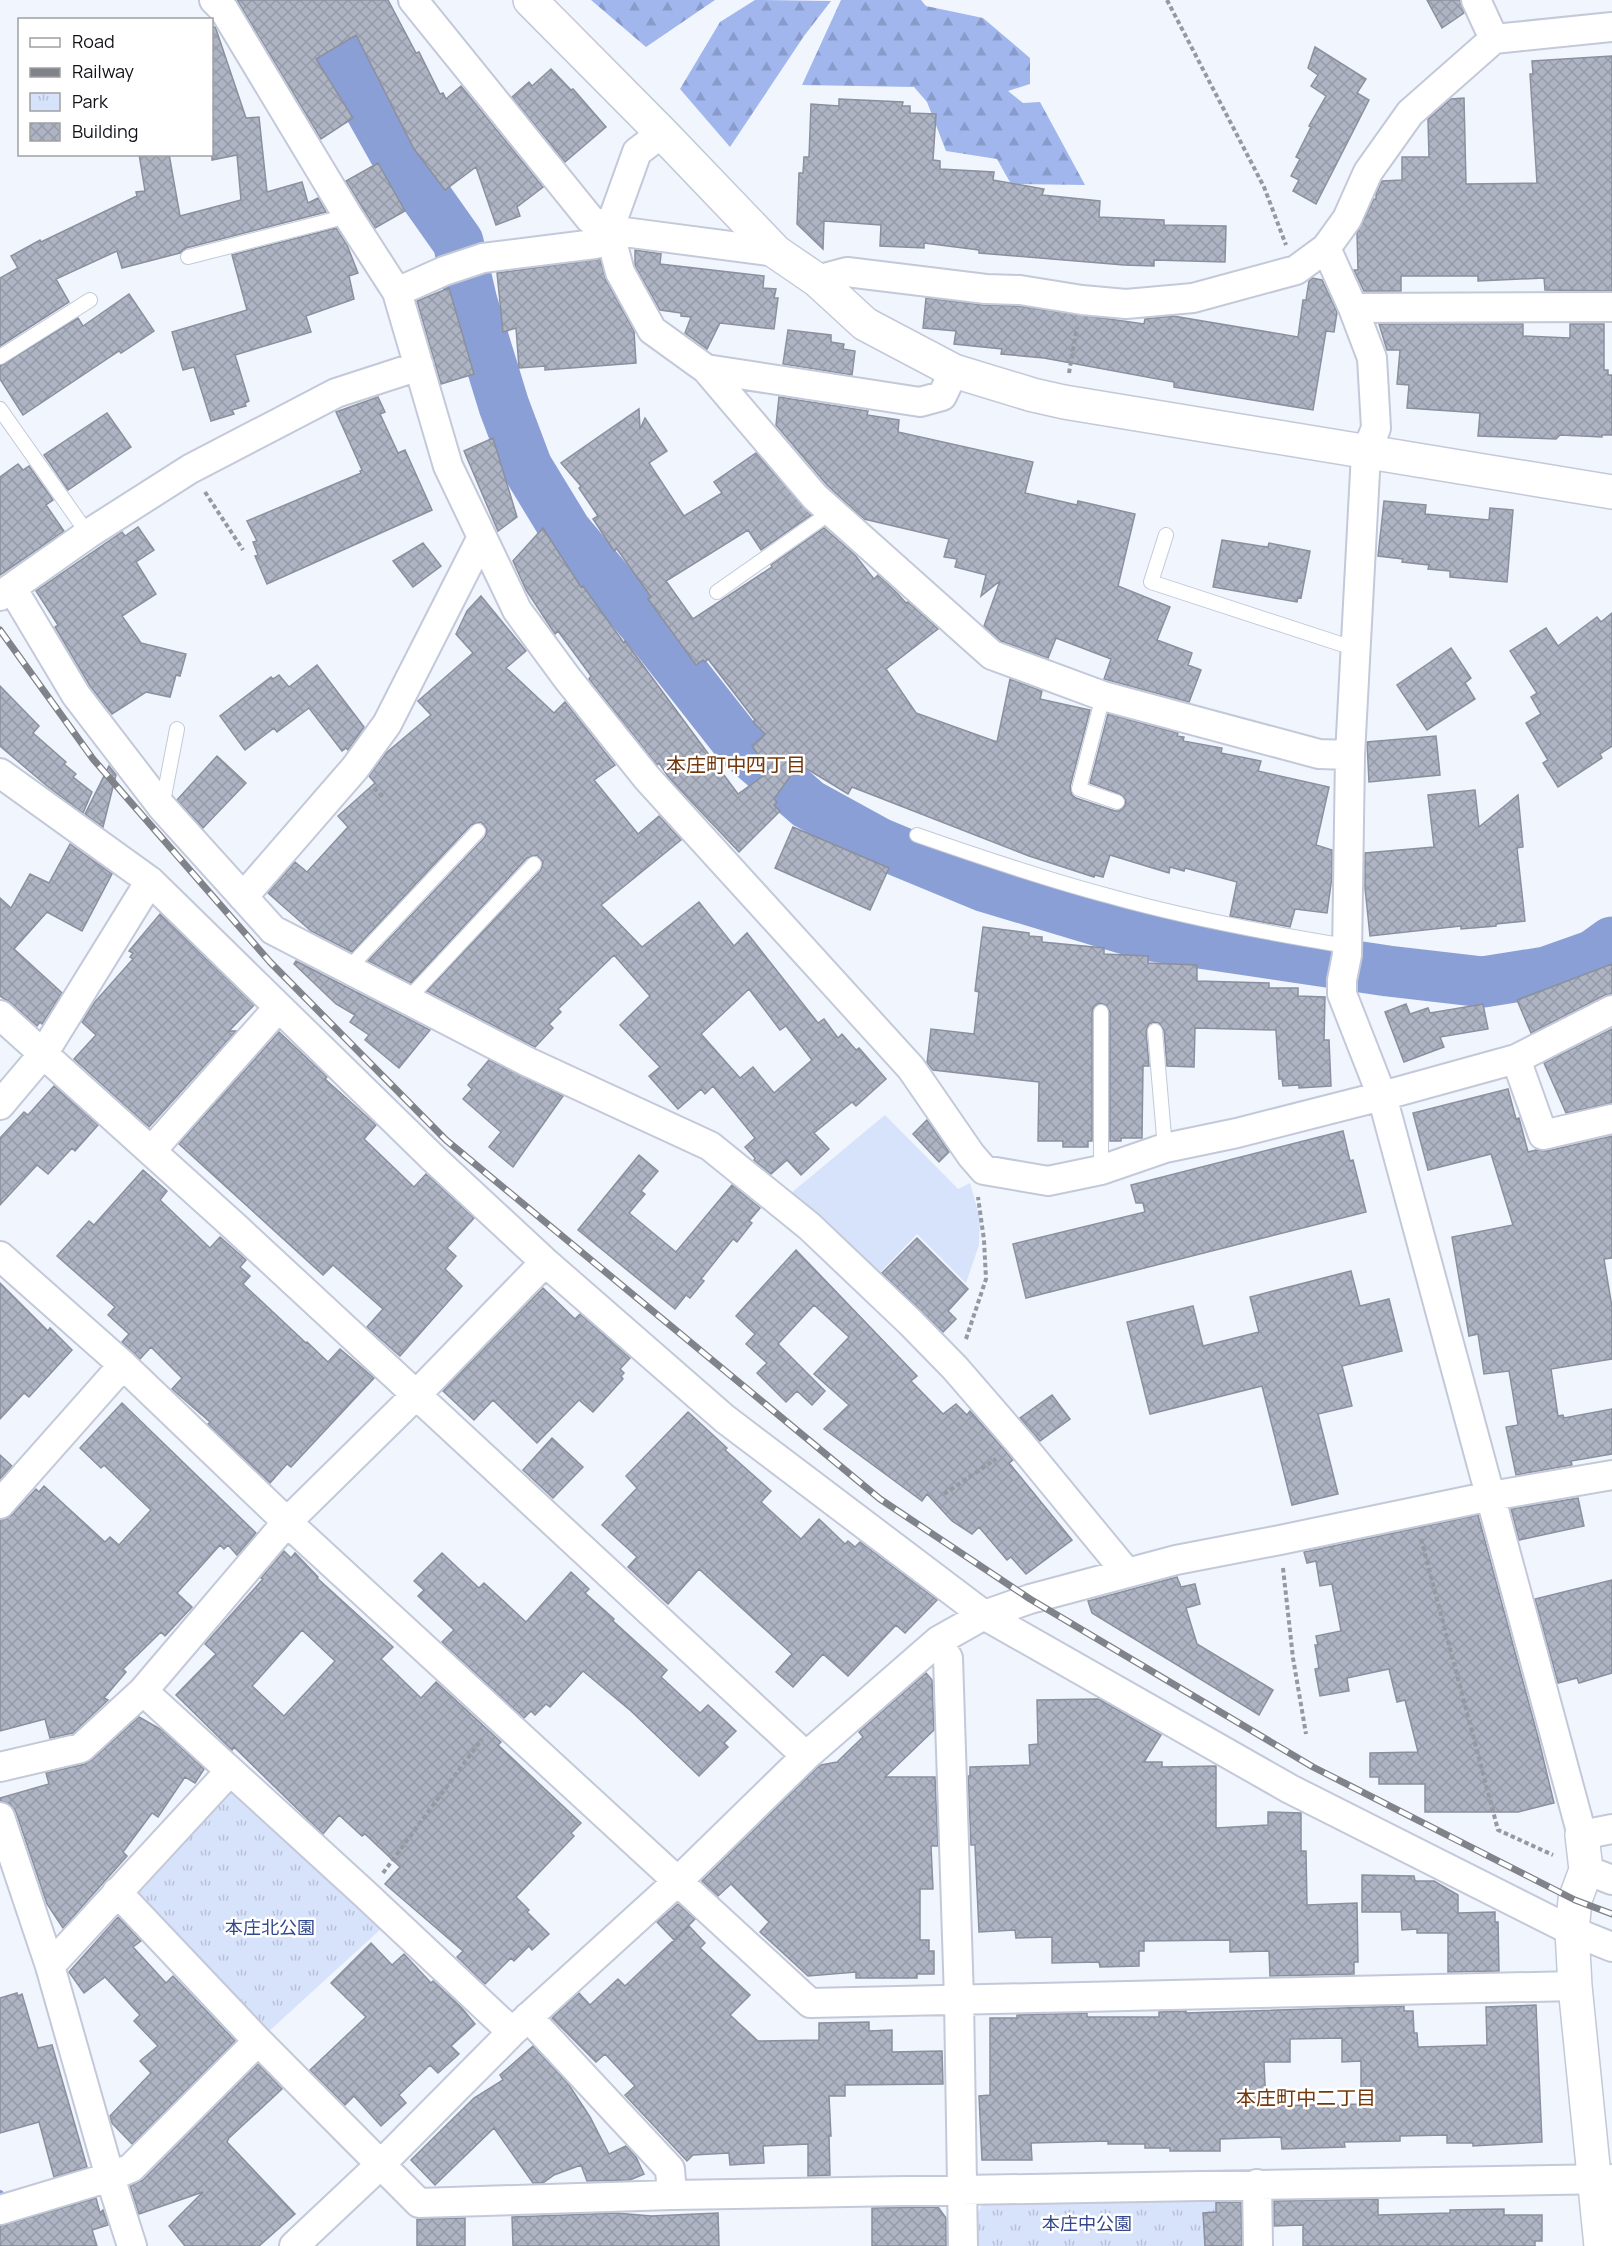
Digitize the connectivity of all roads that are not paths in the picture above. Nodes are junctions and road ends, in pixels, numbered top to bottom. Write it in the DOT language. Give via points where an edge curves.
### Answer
graph roads {
  1 [pos="214,0"];
  2 [pos="413,0"];
  3 [pos="530,0"];
  4 [pos="1476,0"];
  5 [pos="1612,27"];
  6 [pos="1494,39"];
  7 [pos="662,133"];
  8 [pos="348,216"];
  9 [pos="609,230"];
  10 [pos="1326,248"];
  11 [pos="776,252"];
  12 [pos="188,257"];
  13 [pos="817,280"];
  14 [pos="397,292"];
  15 [pos="90,300"];
  16 [pos="1612,307"];
  17 [pos="1353,308"];
  18 [pos="0,357"];
  19 [pos="419,366"];
  20 [pos="706,369"];
  21 [pos="954,371"];
  22 [pos="0,409"];
  23 [pos="1366,453"];
  24 [pos="1612,491"];
  25 [pos="831,512"];
  26 [pos="87,534"];
  27 [pos="1166,535"];
  28 [pos="482,537"];
  29 [pos="6,592"];
  30 [pos="717,592"];
  31 [pos="1356,649"];
  32 [pos="1103,696"];
  33 [pos="177,729"];
  34 [pos="1350,755"];
  35 [pos="0,772"];
  36 [pos="1117,802"];
  37 [pos="162,807"];
  38 [pos="478,831"];
  39 [pos="917,835"];
  40 [pos="534,864"];
  41 [pos="150,881"];
  42 [pos="243,897"];
  43 [pos="1345,960"];
  44 [pos="347,970"];
  45 [pos="408,999"];
  46 [pos="278,1008"];
  47 [pos="1612,1010"];
  48 [pos="1101,1012"];
  49 [pos="0,1016"];
  50 [pos="1155,1031"];
  51 [pos="43,1054"];
  52 [pos="1516,1059"];
  53 [pos="1382,1096"];
  54 [pos="0,1105"];
  55 [pos="1612,1119"];
  56 [pos="1165,1148"];
  57 [pos="152,1150"];
  58 [pos="1101,1170"];
  59 [pos="0,1256"];
  60 [pos="544,1262"];
  61 [pos="123,1365"];
  62 [pos="417,1394"];
  63 [pos="1612,1475"];
  64 [pos="1491,1496"];
  65 [pos="0,1504"];
  66 [pos="287,1522"];
  67 [pos="1127,1573"];
  68 [pos="984,1615"];
  69 [pos="938,1641"];
  70 [pos="143,1690"];
  71 [pos="806,1756"];
  72 [pos="0,1767"];
  73 [pos="230,1771"];
  74 [pos="0,1816"];
  75 [pos="1597,1832"];
  76 [pos="1599,1875"];
  77 [pos="678,1881"];
  78 [pos="117,1892"];
  79 [pos="1572,1931"];
  80 [pos="1612,1947"];
  81 [pos="50,1966"];
  82 [pos="1575,1986"];
  83 [pos="959,1999"];
  84 [pos="520,2025"];
  85 [pos="258,2041"];
  86 [pos="380,2165"];
  87 [pos="110,2177"];
  88 [pos="1603,2179"];
  89 [pos="1257,2184"];
  90 [pos="962,2191"];
  91 [pos="672,2195"];
  92 [pos="5,2209"];
  93 [pos="132,2246"];
  94 [pos="294,2246"];
  95 [pos="963,2246"];
  96 [pos="1258,2246"];
  97 [pos="1601,2246"];
  1 -- 8 [label="street" via="224,10"];
  2 -- 9 [label="street" via="590,219"];
  3 -- 7 [label="street"];
  4 -- 6 [label="street"];
  5 -- 6 [label="street"];
  6 -- 10 [label="street" via="1410,113 1368,171 1347,219"];
  7 -- 9 [label="street" via="637,152"];
  7 -- 11 [label="street"];
  8 -- 12 [label="lane"];
  8 -- 14 [label="street"];
  9 -- 11 [label="street"];
  9 -- 14 [label="street" via="595,244 483,258"];
  9 -- 20 [label="street" via="620,272 652,330"];
  10 -- 13 [label="street" via="1296,270 1193,298 1126,304 847,272"];
  10 -- 17 [label="street"];
  11 -- 13 [label="street"];
  13 -- 21 [label="street" via="864,324"];
  14 -- 19 [label="street"];
  15 -- 18 [label="lane"];
  16 -- 17 [label="street"];
  17 -- 23 [label="street" via="1372,358 1376,428"];
  19 -- 26 [label="street" via="336,393 190,469"];
  19 -- 28 [label="street" via="448,466"];
  20 -- 21 [label="street" via="920,402 942,396"];
  20 -- 25 [label="street"];
  21 -- 23 [label="street" via="1064,402"];
  22 -- 26 [label="lane"];
  23 -- 24 [label="street"];
  23 -- 31 [label="street"];
  25 -- 30 [label="lane"];
  25 -- 32 [label="street" via="992,655"];
  26 -- 29 [label="street"];
  27 -- 31 [label="lane" via="1151,582"];
  28 -- 42 [label="street" via="387,724 355,768"];
  28 -- 58 [label="street" via="517,610 567,678 647,778 912,1068 984,1170 1048,1181"];
  29 -- 37 [label="street" via="76,695"];
  31 -- 34 [label="street"];
  32 -- 34 [label="street" via="1319,754"];
  32 -- 36 [label="lane" via="1079,789"];
  33 -- 37 [label="lane"];
  34 -- 43 [label="street"];
  35 -- 41 [label="street"];
  37 -- 42 [label="street"];
  38 -- 44 [label="lane"];
  39 -- 43 [label="lane" via="1110,897 1255,931"];
  40 -- 45 [label="lane"];
  41 -- 46 [label="street"];
  41 -- 51 [label="street"];
  42 -- 44 [label="street" via="273,930"];
  43 -- 53 [label="street" via="1342,994"];
  44 -- 45 [label="street"];
  45 -- 67 [label="street" via="528,1062 710,1146 809,1226 955,1368"];
  46 -- 57 [label="street"];
  46 -- 60 [label="street"];
  47 -- 52 [label="street"];
  48 -- 58 [label="lane"];
  49 -- 51 [label="street"];
  50 -- 56 [label="lane"];
  51 -- 54 [label="street"];
  51 -- 57 [label="street"];
  52 -- 53 [label="street"];
  52 -- 55 [label="street" via="1543,1135"];
  53 -- 56 [label="street"];
  53 -- 64 [label="street"];
  56 -- 58 [label="street"];
  57 -- 62 [label="street"];
  59 -- 61 [label="street"];
  60 -- 62 [label="street"];
  60 -- 68 [label="street" via="726,1419"];
  61 -- 65 [label="street"];
  61 -- 66 [label="street"];
  62 -- 66 [label="street"];
  62 -- 71 [label="street"];
  63 -- 64 [label="street"];
  64 -- 67 [label="street"];
  64 -- 75 [label="street"];
  66 -- 70 [label="street"];
  66 -- 77 [label="street"];
  67 -- 68 [label="street"];
  68 -- 69 [label="street"];
  68 -- 79 [label="street" via="1290,1789"];
  69 -- 71 [label="street"];
  69 -- 83 [label="street" via="948,1658"];
  70 -- 72 [label="street" via="81,1748"];
  70 -- 73 [label="street"];
  71 -- 77 [label="street"];
  73 -- 78 [label="street"];
  73 -- 84 [label="street" via="366,1895"];
  74 -- 81 [label="street"];
  75 -- 76 [label="street"];
  76 -- 79 [label="street" via="1575,1900"];
  77 -- 83 [label="street" via="810,2003"];
  77 -- 84 [label="street"];
  78 -- 81 [label="street"];
  78 -- 85 [label="street"];
  79 -- 80 [label="street"];
  79 -- 82 [label="street"];
  81 -- 87 [label="street"];
  82 -- 83 [label="street"];
  82 -- 88 [label="street"];
  83 -- 90 [label="street"];
  84 -- 86 [label="street"];
  84 -- 91 [label="street" via="670,2169"];
  85 -- 86 [label="street"];
  85 -- 87 [label="street" via="131,2168"];
  86 -- 91 [label="street" via="419,2203"];
  86 -- 94 [label="street"];
  87 -- 92 [label="street"];
  87 -- 93 [label="street"];
  88 -- 89 [label="street"];
  88 -- 97 [label="street"];
  89 -- 90 [label="street"];
  89 -- 96 [label="street"];
  90 -- 91 [label="street"];
  90 -- 95 [label="street"];
}
